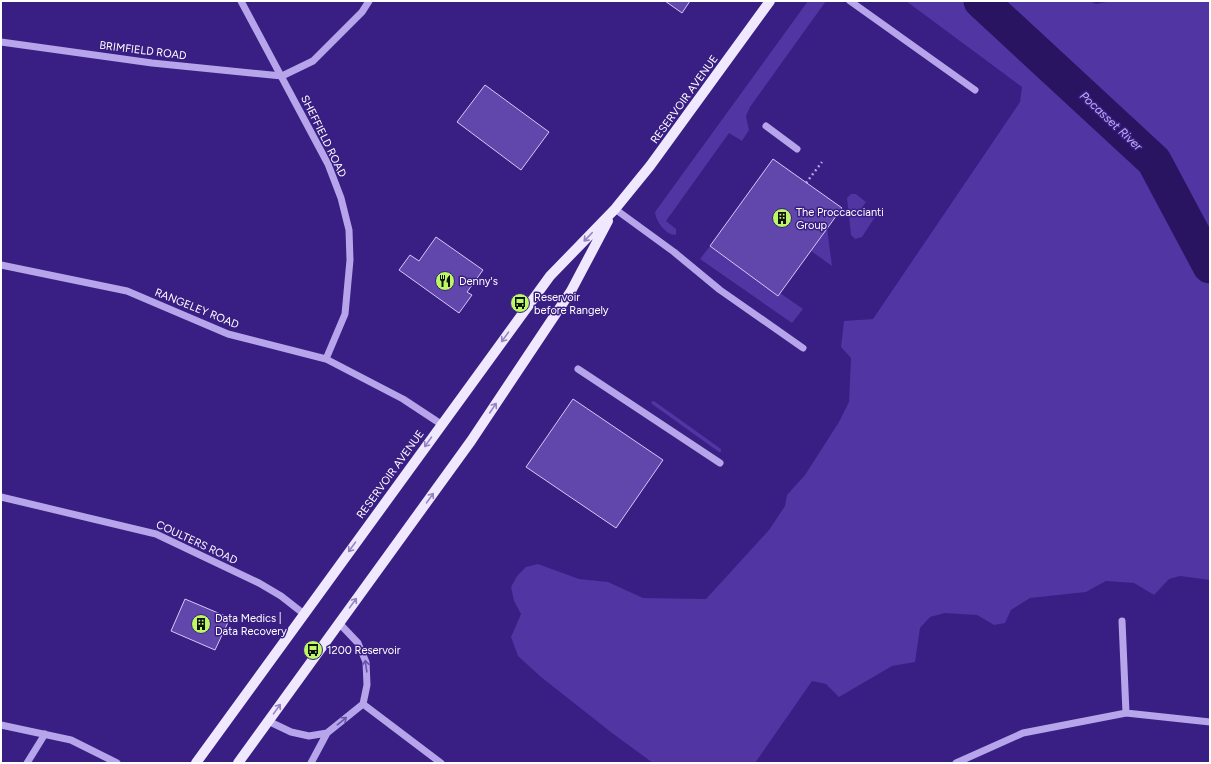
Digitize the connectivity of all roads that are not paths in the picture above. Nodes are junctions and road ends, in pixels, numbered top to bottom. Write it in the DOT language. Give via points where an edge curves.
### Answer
graph roads {
  1 [pos="242,1"];
  2 [pos="369,1"];
  3 [pos="770,1"];
  4 [pos="850,1"];
  5 [pos="1,42"];
  6 [pos="282,76"];
  7 [pos="975,90"];
  8 [pos="766,126"];
  9 [pos="797,149"];
  10 [pos="615,209"];
  11 [pos="1,265"];
  12 [pos="803,348"];
  13 [pos="326,359"];
  14 [pos="578,369"];
  15 [pos="441,424"];
  16 [pos="720,463"];
  17 [pos="1,497"];
  18 [pos="304,614"];
  19 [pos="1122,622"];
  20 [pos="339,623"];
  21 [pos="363,704"];
  22 [pos="1126,713"];
  23 [pos="268,721"];
  24 [pos="1210,722"];
  25 [pos="1,725"];
  26 [pos="45,734"];
  27 [pos="327,734"];
  28 [pos="27,763"];
  29 [pos="117,763"];
  30 [pos="196,763"];
  31 [pos="238,763"];
  32 [pos="311,763"];
  33 [pos="441,763"];
  34 [pos="956,763"];
  1 -- 6 [label="street, SHEFFIELD ROAD"];
  2 -- 6 [label="street" via="362,12 313,61"];
  3 -- 10 [label="main road, RESERVOIR AVENUE" via="650,166"];
  4 -- 7 [label="street"];
  5 -- 6 [label="street, BRIMFIELD ROAD" via="152,63"];
  6 -- 13 [label="street, SHEFFIELD ROAD" via="328,164 341,198 349,230 350,260 345,314"];
  8 -- 9 [label="street"];
  10 -- 12 [label="street" via="720,290"];
  10 -- 15 [label="main road, RESERVOIR AVENUE, one-way" via="550,276"];
  20 -- 10 [label="main road, RESERVOIR AVENUE, one-way" via="471,441 571,291"];
  11 -- 13 [label="street, RANGELEY ROAD" via="127,291 228,334"];
  13 -- 15 [label="street, RANGELEY ROAD" via="403,399"];
  14 -- 16 [label="street"];
  15 -- 18 [label="main road, RESERVOIR AVENUE, one-way"];
  17 -- 18 [label="street, COULTERS ROAD" via="156,534 259,583"];
  18 -- 30 [label="main road, RESERVOIR AVENUE"];
  19 -- 22 [label="street"];
  21 -- 20 [label="street, one-way" via="367,685 366,662 358,643"];
  23 -- 20 [label="main road, RESERVOIR AVENUE, one-way"];
  27 -- 21 [label="street, one-way"];
  21 -- 33 [label="street"];
  22 -- 24 [label="street"];
  22 -- 34 [label="street" via="1024,733"];
  23 -- 27 [label="street" via="291,732 309,736"];
  23 -- 31 [label="main road, RESERVOIR AVENUE"];
  25 -- 26 [label="street"];
  26 -- 28 [label="street"];
  26 -- 29 [label="street" via="71,740"];
  27 -- 32 [label="street"];
}
